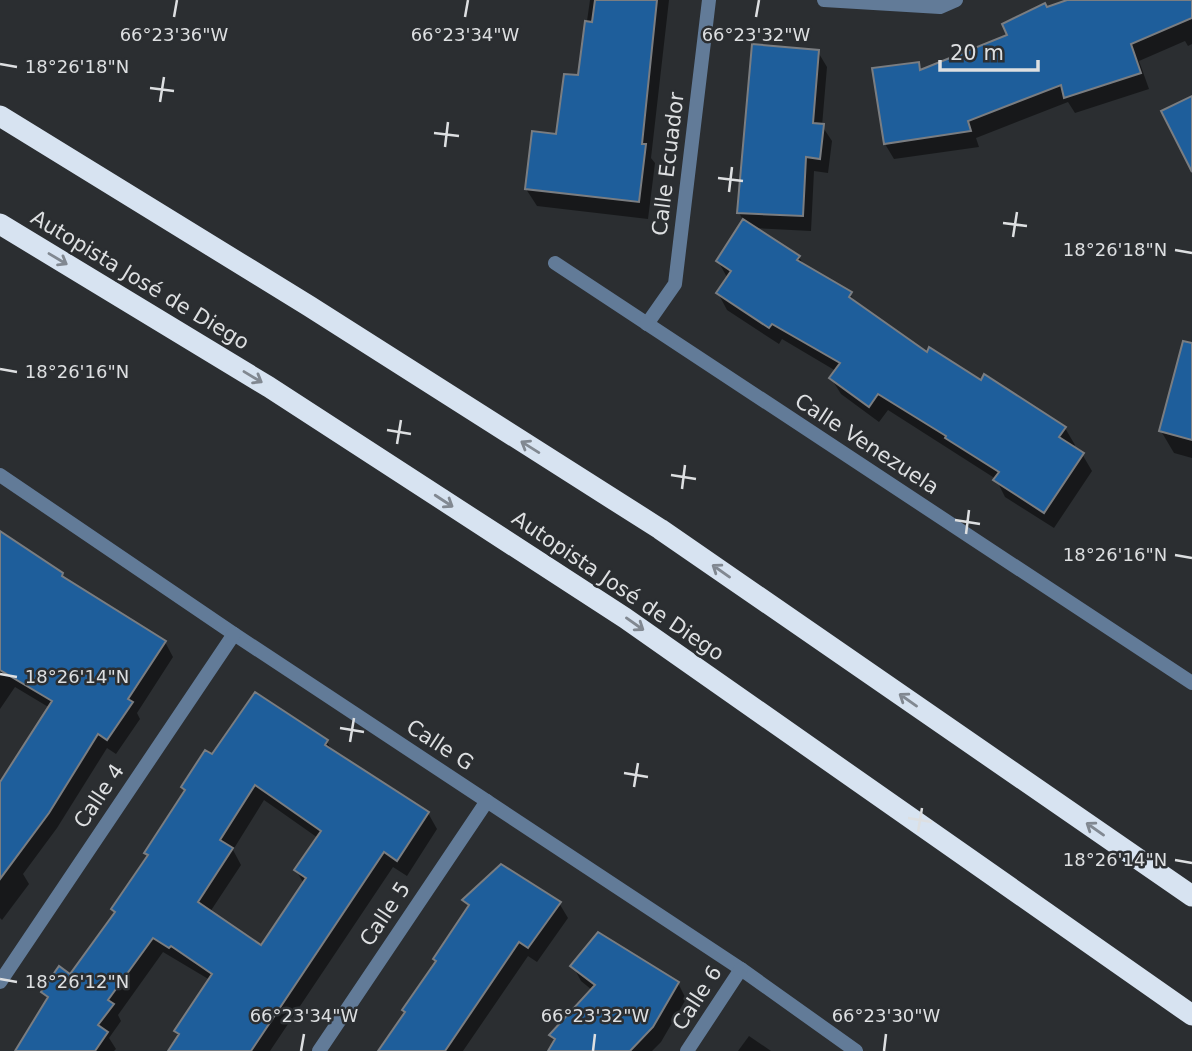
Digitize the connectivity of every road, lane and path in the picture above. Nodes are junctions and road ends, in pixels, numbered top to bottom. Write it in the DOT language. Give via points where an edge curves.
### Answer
graph roads {
  1 [pos="709,0"];
  2 [pos="824,0"];
  3 [pos="956,0"];
  4 [pos="0,116"];
  5 [pos="0,224"];
  6 [pos="555,263"];
  7 [pos="647,324"];
  8 [pos="0,475"];
  9 [pos="234,634"];
  10 [pos="1192,683"];
  11 [pos="487,801"];
  12 [pos="1192,895"];
  13 [pos="741,969"];
  14 [pos="0,982"];
  15 [pos="1192,1015"];
  16 [pos="319,1051"];
  17 [pos="687,1051"];
  18 [pos="856,1051"];
  1 -- 7 [label="street, Calle Ecuador" via="675,284"];
  2 -- 3 [label="street" via="940,7"];
  12 -- 4 [label="highway, one-way" via="660,529"];
  5 -- 15 [label="highway, Autopista José de Diego, one-way" via="269,387 625,618"];
  6 -- 7 [label="street, Calle Venezuela"];
  7 -- 10 [label="street, Calle Venezuela"];
  8 -- 9 [label="street, Calle G"];
  9 -- 11 [label="street, Calle G"];
  9 -- 14 [label="street, Calle 4"];
  11 -- 13 [label="street, Calle G"];
  11 -- 16 [label="street, Calle 5"];
  13 -- 17 [label="street, Calle 6"];
  13 -- 18 [label="street, Calle G"];
}
